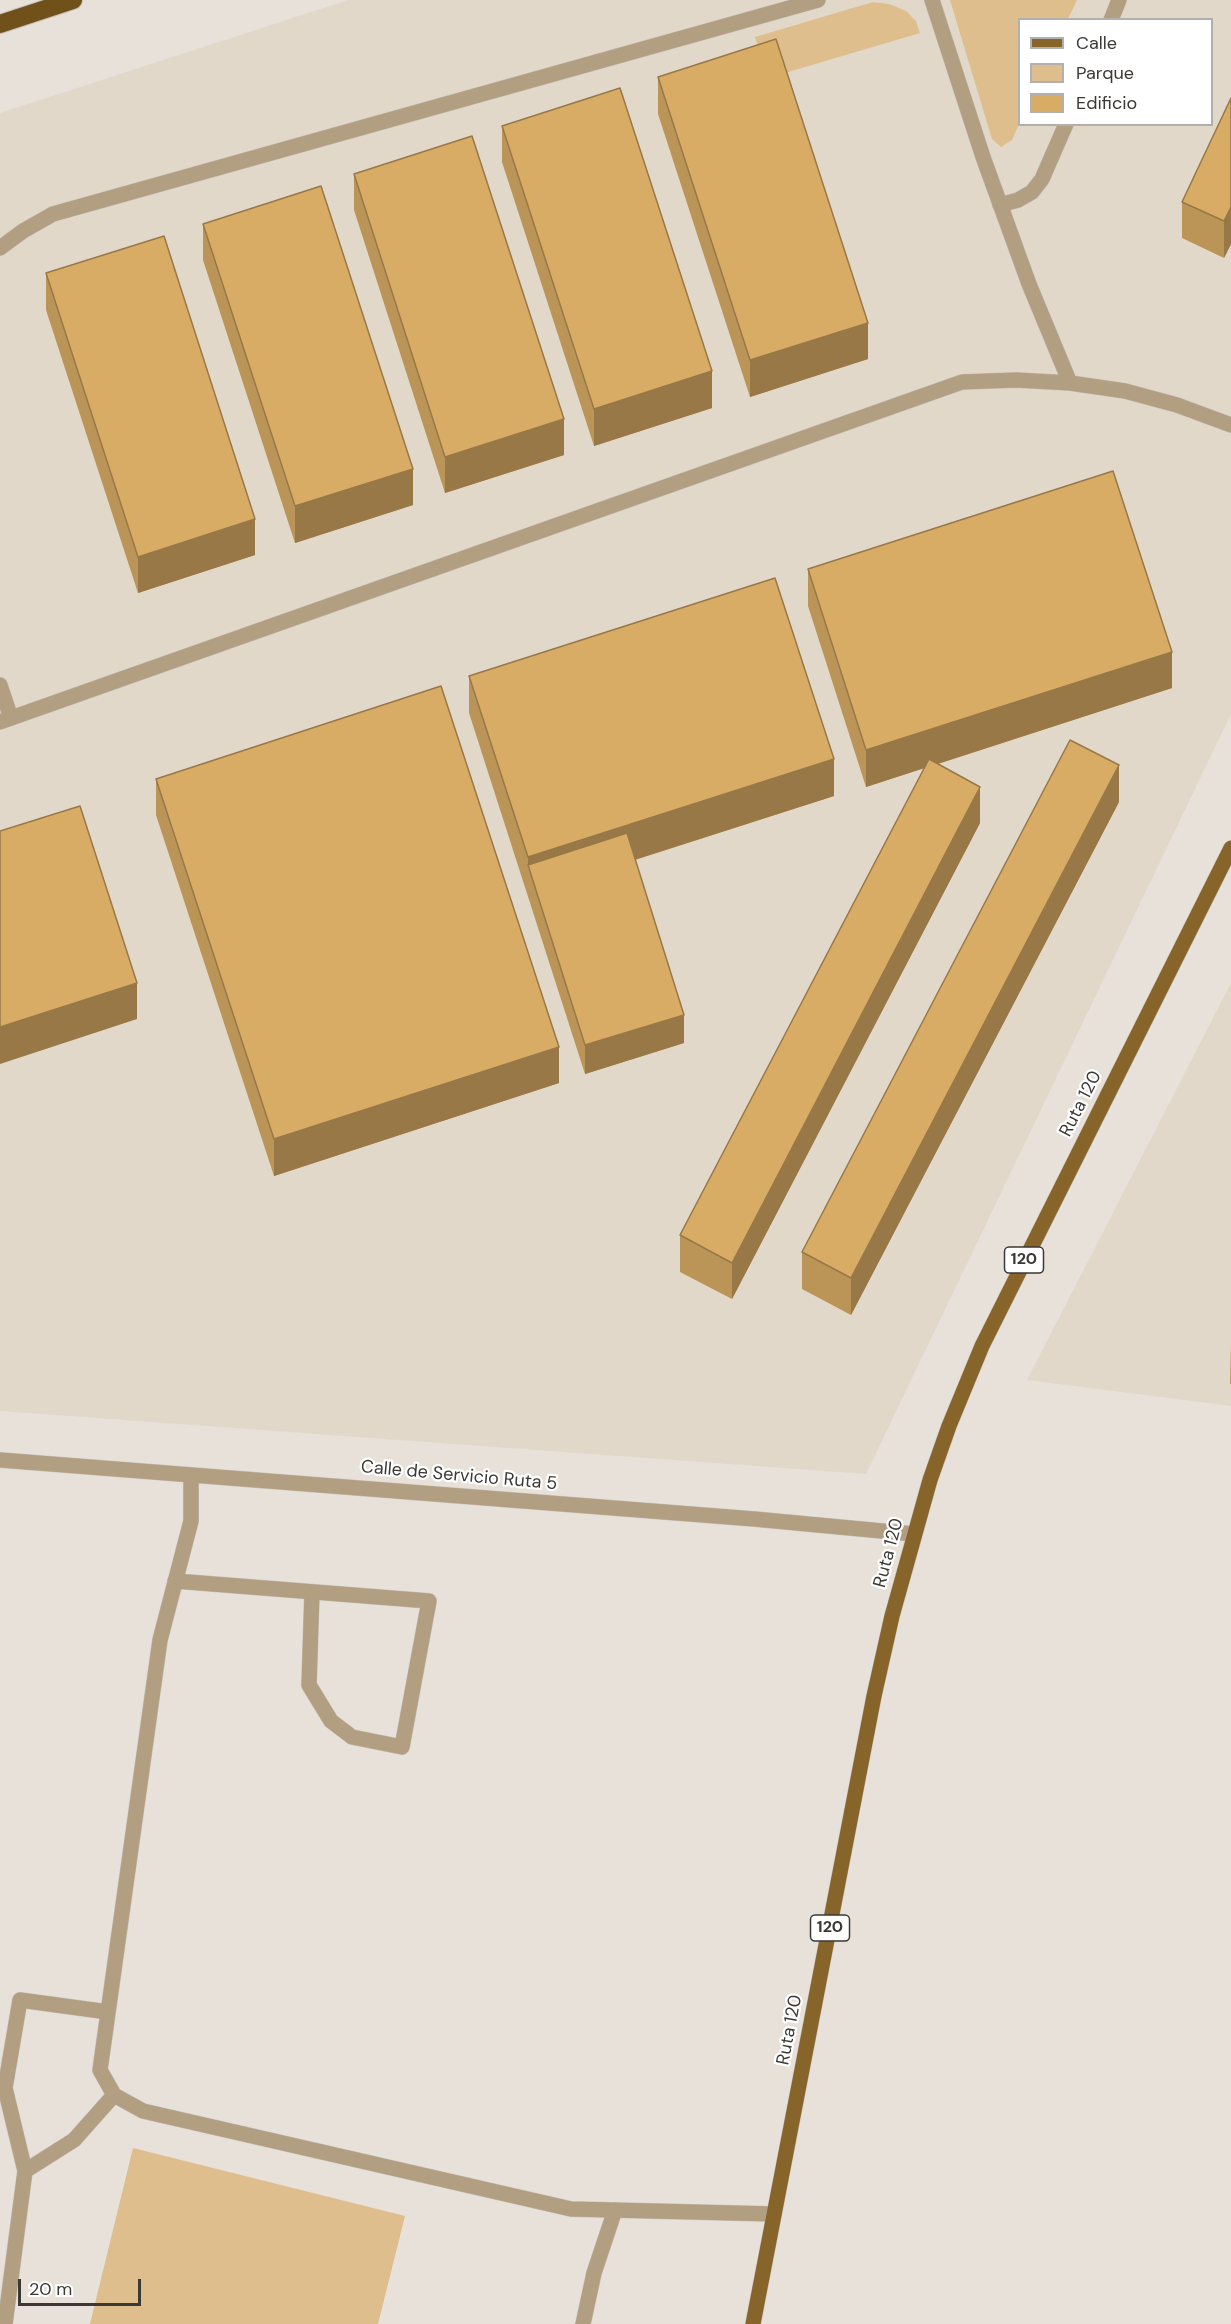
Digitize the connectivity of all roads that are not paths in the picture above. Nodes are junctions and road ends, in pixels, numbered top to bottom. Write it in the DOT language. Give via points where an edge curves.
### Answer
graph roads {
  1 [pos="73,0"];
  2 [pos="818,0"];
  3 [pos="932,0"];
  4 [pos="1119,0"];
  5 [pos="1112,18"];
  6 [pos="0,24"];
  7 [pos="1065,126"];
  8 [pos="1000,204"];
  9 [pos="0,248"];
  10 [pos="1070,383"];
  11 [pos="1231,424"];
  12 [pos="0,685"];
  13 [pos="6,720"];
  14 [pos="1231,848"];
  15 [pos="0,1460"];
  16 [pos="191,1475"];
  17 [pos="914,1534"];
  18 [pos="175,1581"];
  19 [pos="312,1592"];
  20 [pos="108,2012"];
  21 [pos="114,2095"];
  22 [pos="25,2171"];
  23 [pos="615,2210"];
  24 [pos="774,2214"];
  25 [pos="4,2324"];
  26 [pos="584,2324"];
  27 [pos="753,2324"];
  1 -- 6 [label="highway"];
  2 -- 9 [label="street" via="53,214"];
  3 -- 8 [label="street"];
  4 -- 5 [label="street"];
  7 -- 8 [label="street" via="1042,179 1032,192"];
  8 -- 10 [label="street"];
  10 -- 11 [label="street" via="1125,391"];
  10 -- 13 [label="street" via="962,382"];
  12 -- 13 [label="street"];
  14 -- 17 [label="main road, Ruta 120 / 120" via="982,1346 949,1426"];
  15 -- 16 [label="street, Calle de Servicio Ruta 5"];
  16 -- 17 [label="street, Calle de Servicio Ruta 5"];
  16 -- 18 [label="street" via="191,1521"];
  17 -- 24 [label="main road, Ruta 120 / 120" via="874,1696"];
  18 -- 19 [label="street"];
  18 -- 20 [label="street" via="160,1640"];
  19 -- 19 [label="street" via="429,1601 402,1747 352,1737 331,1721 309,1685"];
  20 -- 21 [label="street" via="100,2070"];
  20 -- 22 [label="street" via="20,2000 4,2088"];
  21 -- 22 [label="street" via="74,2140"];
  21 -- 23 [label="street" via="142,2111 572,2209"];
  22 -- 25 [label="street"];
  23 -- 24 [label="street"];
  23 -- 26 [label="street" via="594,2273"];
  24 -- 27 [label="main road, Ruta 120 / 120"];
}
